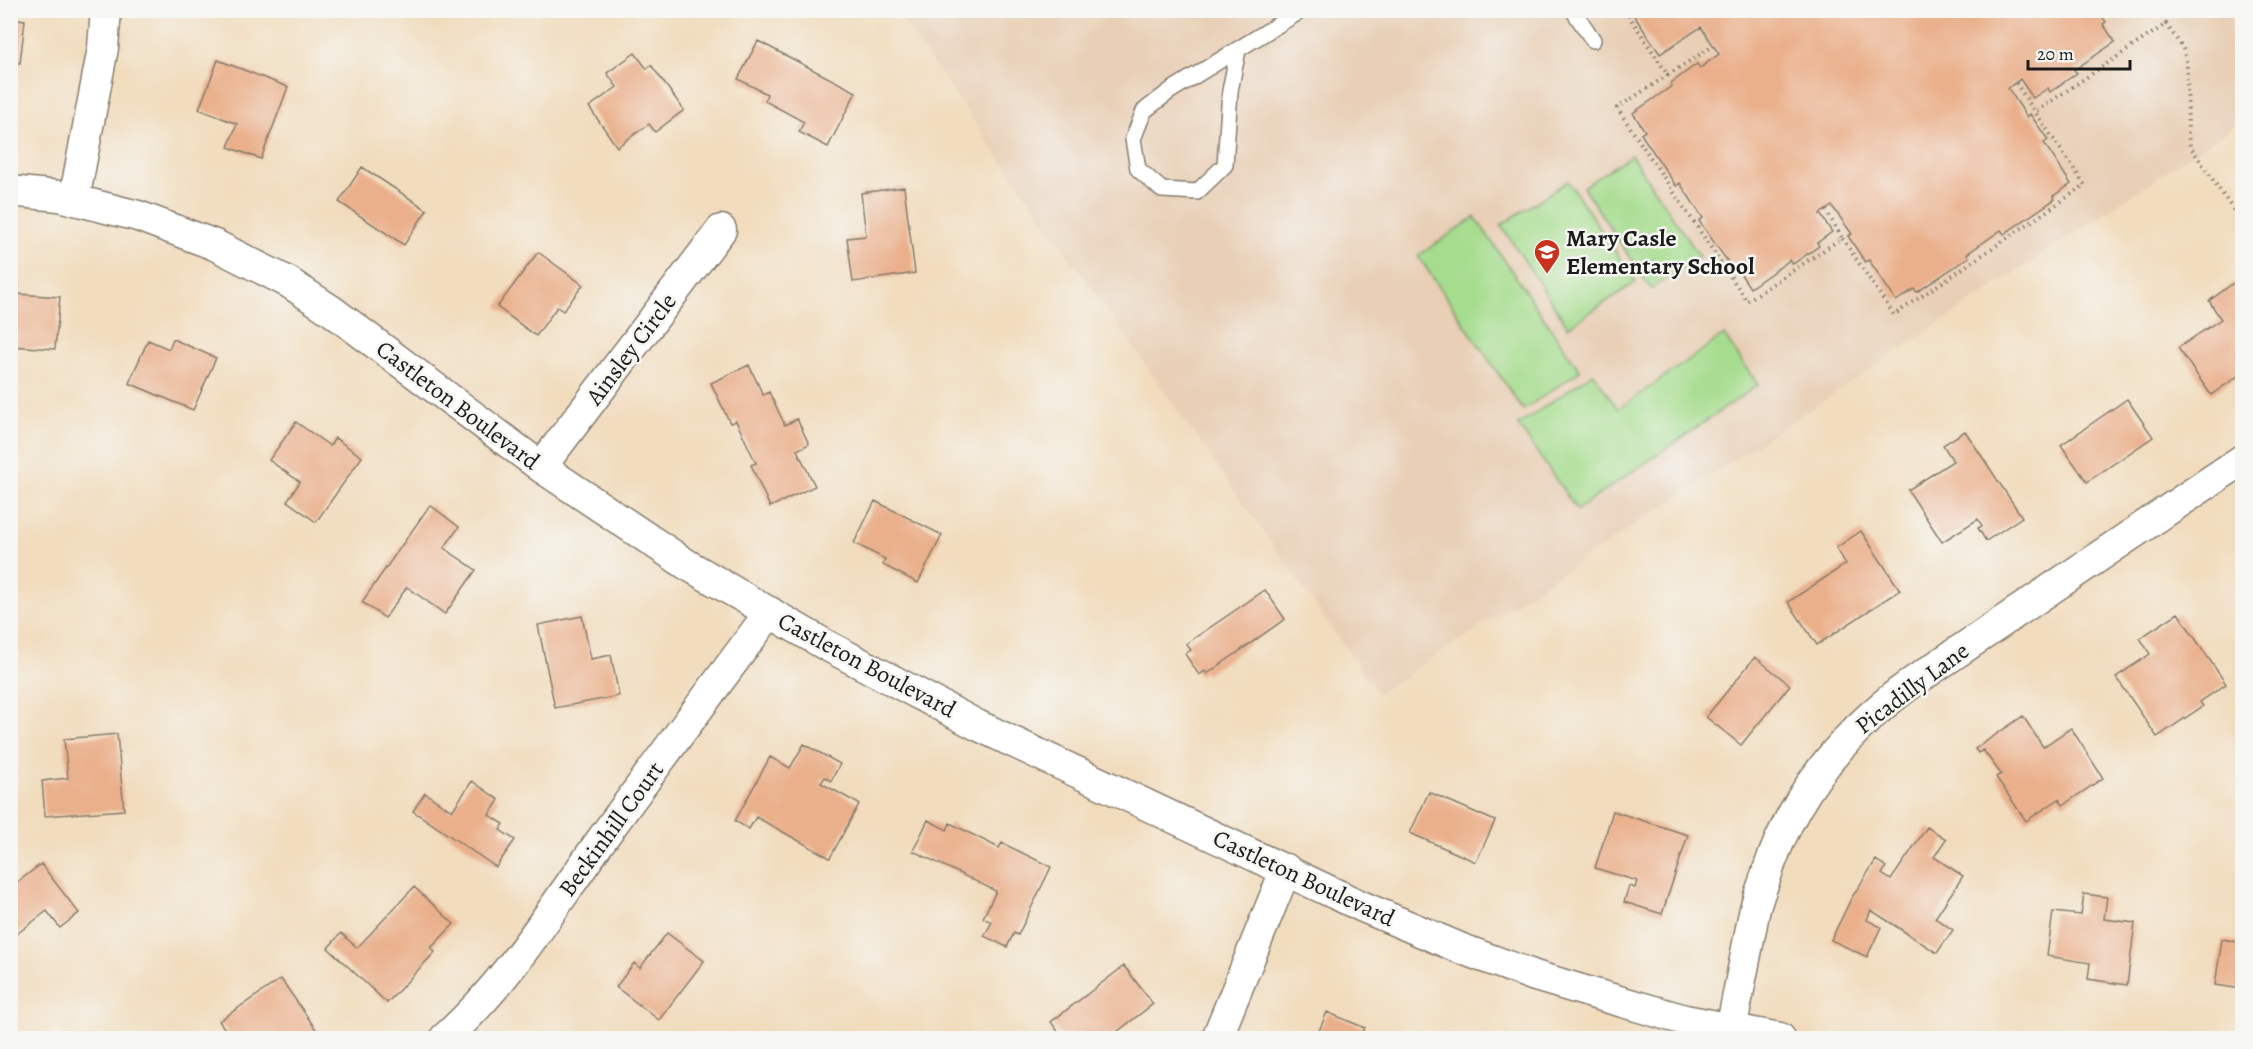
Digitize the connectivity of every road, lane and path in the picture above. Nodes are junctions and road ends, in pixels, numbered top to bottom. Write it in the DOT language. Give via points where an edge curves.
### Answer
graph roads {
  1 [pos="106,10"];
  2 [pos="1302,10"];
  3 [pos="1574,10"];
  4 [pos="1625,10"];
  5 [pos="2157,10"];
  6 [pos="2166,24"];
  7 [pos="1593,40"];
  8 [pos="1713,46"];
  9 [pos="1238,50"];
  10 [pos="1668,75"];
  11 [pos="2016,82"];
  12 [pos="2036,112"];
  13 [pos="10,191"];
  14 [pos="74,200"];
  15 [pos="1826,210"];
  16 [pos="2242,223"];
  17 [pos="721,230"];
  18 [pos="1842,238"];
  19 [pos="2242,460"];
  20 [pos="541,467"];
  21 [pos="770,612"];
  22 [pos="1286,869"];
  23 [pos="1731,1030"];
  24 [pos="445,1038"];
  25 [pos="1217,1038"];
  26 [pos="1780,1038"];
  1 -- 14 [label="street" via="103,48"];
  2 -- 9 [label="lane"];
  3 -- 7 [label="lane"];
  4 -- 10 [label="path"];
  5 -- 6 [label="path"];
  6 -- 12 [label="path"];
  6 -- 16 [label="path" via="2183,48 2187,64 2190,146"];
  8 -- 10 [label="path"];
  9 -- 9 [label="lane" via="1144,111 1133,139 1138,168 1162,190 1197,192 1225,165 1230,91"];
  10 -- 18 [label="path" via="1617,108 1747,301"];
  11 -- 12 [label="path"];
  12 -- 18 [label="path" via="2085,185 1894,315"];
  13 -- 14 [label="street, Castleton Boulevard"];
  14 -- 20 [label="street, Castleton Boulevard" via="123,211 185,232 288,282"];
  15 -- 18 [label="path"];
  17 -- 20 [label="street, Ainsley Circle"];
  19 -- 23 [label="street, Picadilly Lane" via="1913,682 1874,712 1841,745 1802,796 1772,858 1754,912"];
  20 -- 21 [label="street, Castleton Boulevard" via="686,564"];
  21 -- 22 [label="street, Castleton Boulevard" via="977,725"];
  21 -- 24 [label="street, Beckinhill Court" via="518,959"];
  22 -- 23 [label="street, Castleton Boulevard" via="1404,925 1535,976"];
  22 -- 25 [label="street"];
  23 -- 26 [label="street, Castleton Boulevard"];
}
